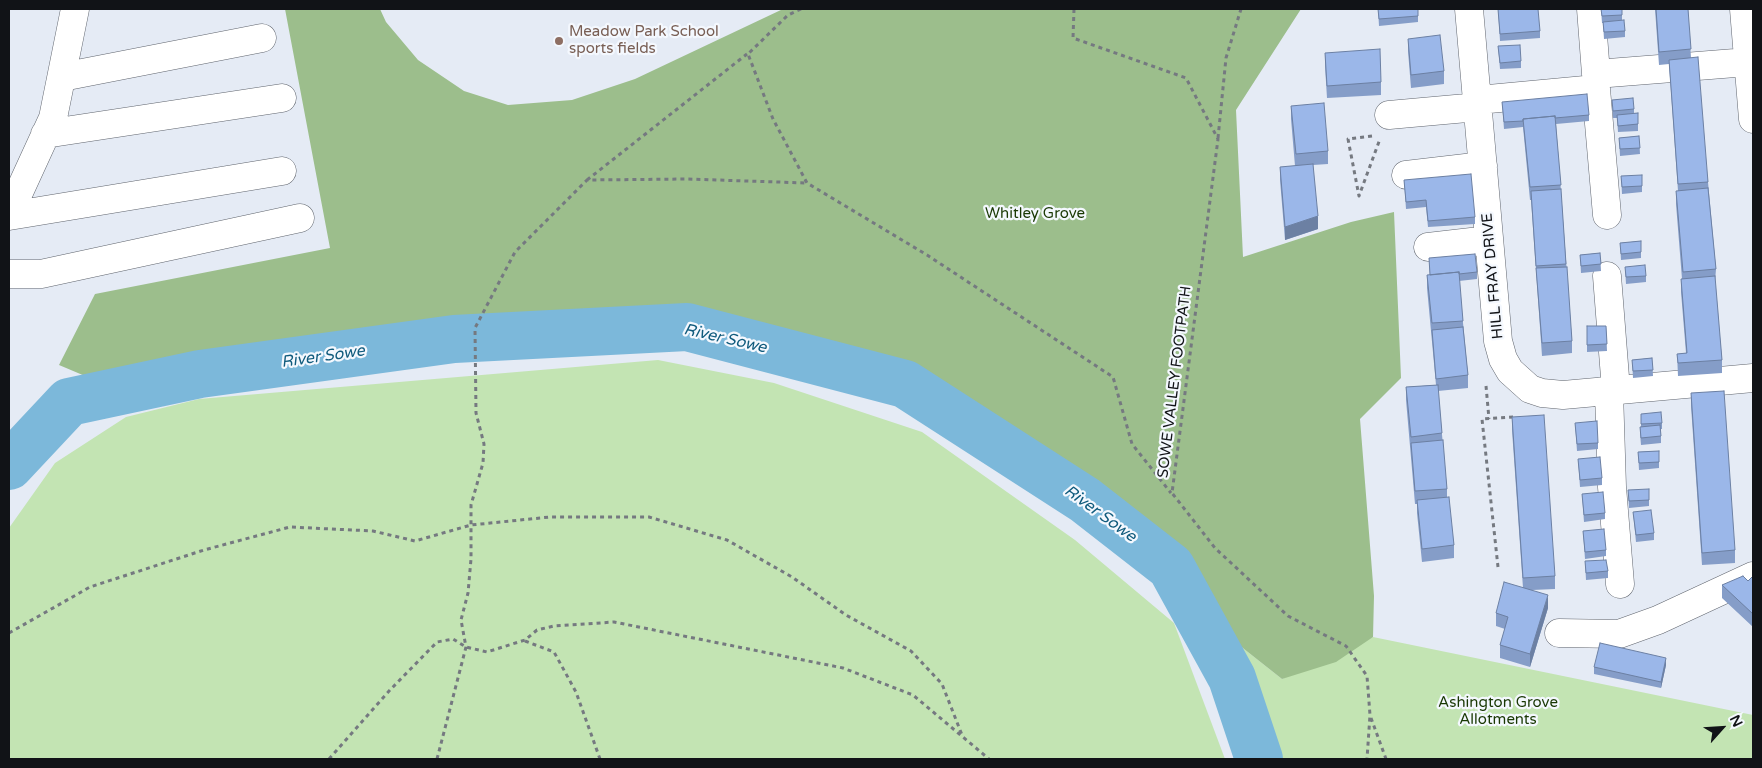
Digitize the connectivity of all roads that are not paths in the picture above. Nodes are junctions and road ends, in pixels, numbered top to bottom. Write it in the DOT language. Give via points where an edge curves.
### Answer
graph roads {
  1 [pos="75,9"];
  2 [pos="1469,9"];
  3 [pos="1590,9"];
  4 [pos="1744,9"];
  5 [pos="262,38"];
  6 [pos="1748,62"];
  7 [pos="62,77"];
  8 [pos="1596,81"];
  9 [pos="282,98"];
  10 [pos="1478,104"];
  11 [pos="1753,120"];
  12 [pos="1386,125"];
  13 [pos="46,134"];
  14 [pos="1483,166"];
  15 [pos="282,171"];
  16 [pos="1406,175"];
  17 [pos="9,215"];
  18 [pos="1607,215"];
  19 [pos="300,218"];
  20 [pos="1489,240"];
  21 [pos="1428,247"];
  22 [pos="9,274"];
  23 [pos="1607,276"];
  24 [pos="1753,378"];
  25 [pos="1612,391"];
  26 [pos="1753,576"];
  27 [pos="1620,584"];
  28 [pos="1559,633"];
  1 -- 7 [label="street"];
  2 -- 10 [label="street, HILL FRAY DRIVE"];
  3 -- 8 [label="street"];
  4 -- 6 [label="street"];
  5 -- 7 [label="street"];
  6 -- 8 [label="street"];
  6 -- 11 [label="street"];
  7 -- 13 [label="street"];
  8 -- 10 [label="street"];
  8 -- 18 [label="street"];
  9 -- 13 [label="street"];
  10 -- 12 [label="street"];
  10 -- 14 [label="street, HILL FRAY DRIVE"];
  13 -- 17 [label="street"];
  14 -- 16 [label="street"];
  14 -- 20 [label="street, HILL FRAY DRIVE"];
  15 -- 17 [label="street"];
  19 -- 22 [label="street" via="41,274"];
  20 -- 21 [label="street"];
  20 -- 25 [label="street, HILL FRAY DRIVE" via="1498,341 1510,371 1530,389 1542,393 1563,395"];
  23 -- 25 [label="street"];
  24 -- 25 [label="street, HILL FRAY DRIVE"];
  25 -- 27 [label="street" via="1612,487"];
  26 -- 28 [label="street" via="1658,620 1619,634"];
}
